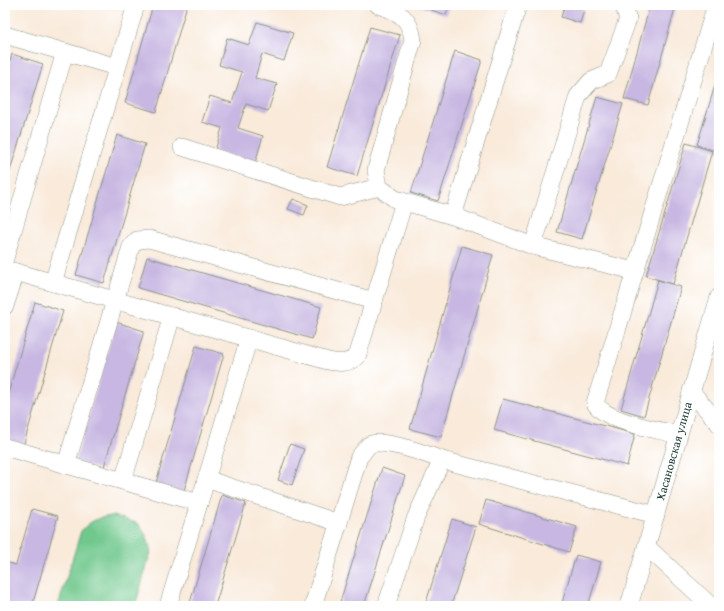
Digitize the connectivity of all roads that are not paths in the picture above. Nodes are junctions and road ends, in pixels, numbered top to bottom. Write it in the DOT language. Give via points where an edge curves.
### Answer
graph roads {
  1 [pos="136,5"];
  2 [pos="378,5"];
  3 [pos="518,5"];
  4 [pos="623,5"];
  5 [pos="716,5"];
  6 [pos="5,35"];
  7 [pos="65,52"];
  8 [pos="117,67"];
  9 [pos="182,147"];
  10 [pos="379,187"];
  11 [pos="404,202"];
  12 [pos="453,216"];
  13 [pos="533,246"];
  14 [pos="5,258"];
  15 [pos="634,270"];
  16 [pos="10,271"];
  17 [pos="53,283"];
  18 [pos="719,297"];
  19 [pos="114,300"];
  20 [pos="374,301"];
  21 [pos="5,306"];
  22 [pos="172,316"];
  23 [pos="249,338"];
  24 [pos="691,391"];
  25 [pos="719,424"];
  26 [pos="678,435"];
  27 [pos="5,447"];
  28 [pos="442,460"];
  29 [pos="66,465"];
  30 [pos="206,480"];
  31 [pos="123,481"];
  32 [pos="199,503"];
  33 [pos="656,515"];
  34 [pos="339,523"];
  35 [pos="647,547"];
  36 [pos="168,606"];
  37 [pos="313,606"];
  38 [pos="386,606"];
  39 [pos="629,606"];
  40 [pos="711,606"];
  1 -- 8 [label="street"];
  2 -- 10 [label="street" via="398,11 411,27 413,40 376,170"];
  3 -- 12 [label="street"];
  4 -- 13 [label="street" via="628,19 608,74 591,81 578,96"];
  5 -- 15 [label="street"];
  6 -- 7 [label="street"];
  7 -- 8 [label="street"];
  7 -- 14 [label="street"];
  8 -- 17 [label="street"];
  9 -- 10 [label="street" via="340,197"];
  10 -- 11 [label="street" via="395,199"];
  11 -- 12 [label="street"];
  11 -- 20 [label="street"];
  12 -- 13 [label="street"];
  13 -- 15 [label="street"];
  15 -- 26 [label="street" via="595,403 599,410 616,418"];
  16 -- 17 [label="street"];
  16 -- 21 [label="street"];
  17 -- 19 [label="street"];
  18 -- 24 [label="street, Хасановская улица"];
  19 -- 20 [label="street" via="131,247 137,240 149,239"];
  19 -- 22 [label="street"];
  19 -- 29 [label="street"];
  20 -- 23 [label="street" via="357,358 351,362 334,362"];
  22 -- 23 [label="street"];
  22 -- 31 [label="street"];
  23 -- 30 [label="street"];
  24 -- 25 [label="street"];
  24 -- 26 [label="street, Хасановская улица"];
  26 -- 33 [label="street, Хасановская улица"];
  27 -- 29 [label="street"];
  28 -- 33 [label="street"];
  28 -- 34 [label="street" via="421,452 379,443 370,445 359,457"];
  28 -- 38 [label="street" via="416,517"];
  29 -- 31 [label="street"];
  30 -- 32 [label="street"];
  30 -- 34 [label="street"];
  31 -- 32 [label="street"];
  32 -- 36 [label="street"];
  33 -- 35 [label="street, Хасановская улица"];
  34 -- 37 [label="street"];
  35 -- 39 [label="street, Хасановская улица"];
  35 -- 40 [label="street"];
}
